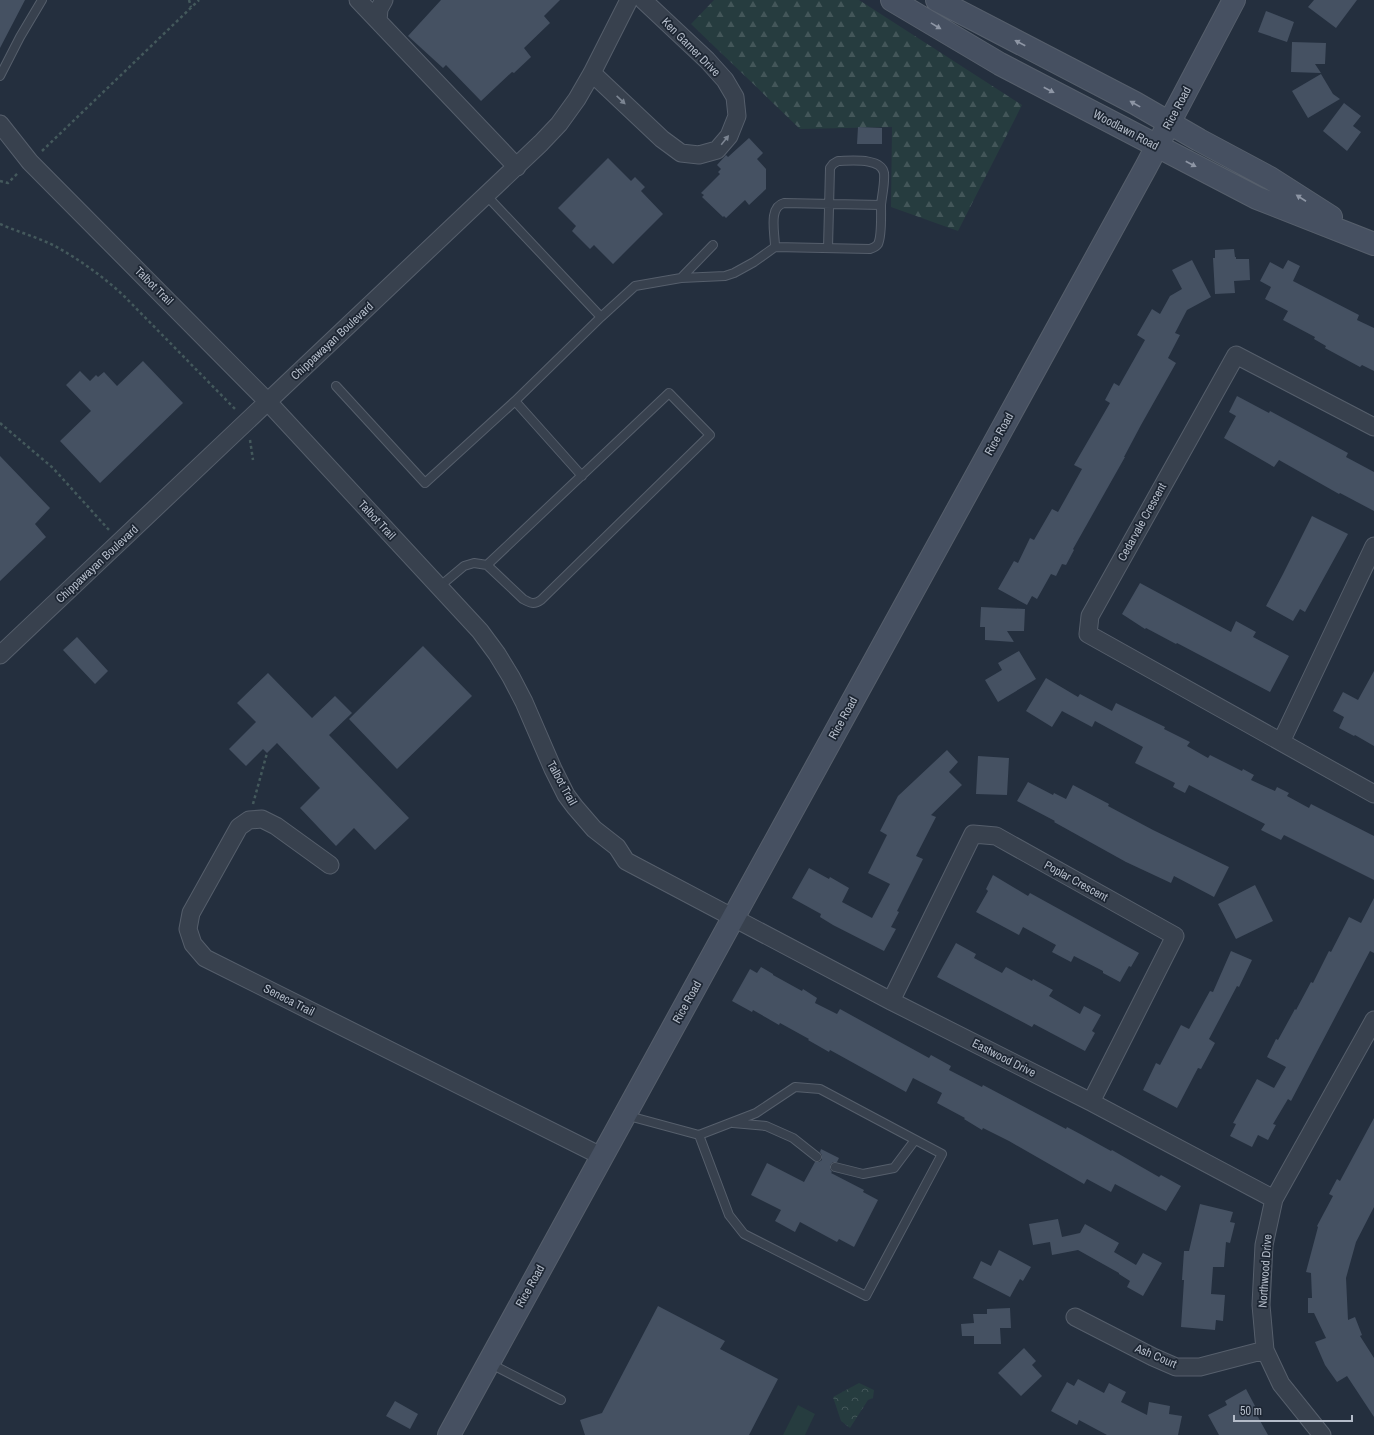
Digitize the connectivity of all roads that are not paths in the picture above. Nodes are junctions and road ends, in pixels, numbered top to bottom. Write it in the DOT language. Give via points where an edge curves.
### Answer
graph roads {
  1 [pos="42,0"];
  2 [pos="358,0"];
  3 [pos="384,0"];
  4 [pos="629,0"];
  5 [pos="643,0"];
  6 [pos="892,0"];
  7 [pos="937,0"];
  8 [pos="1234,0"];
  9 [pos="378,21"];
  10 [pos="592,73"];
  11 [pos="0,76"];
  12 [pos="1169,123"];
  13 [pos="0,124"];
  14 [pos="1157,146"];
  15 [pos="516,167"];
  16 [pos="486,195"];
  17 [pos="829,204"];
  18 [pos="881,205"];
  19 [pos="1372,243"];
  20 [pos="713,245"];
  21 [pos="775,247"];
  22 [pos="828,248"];
  23 [pos="681,278"];
  24 [pos="601,317"];
  25 [pos="336,386"];
  26 [pos="515,401"];
  27 [pos="268,402"];
  28 [pos="1374,427"];
  29 [pos="582,476"];
  30 [pos="1374,546"];
  31 [pos="487,565"];
  32 [pos="439,587"];
  33 [pos="0,655"];
  34 [pos="1281,742"];
  35 [pos="1374,794"];
  36 [pos="330,865"];
  37 [pos="733,917"];
  38 [pos="891,1001"];
  39 [pos="1372,1028"];
  40 [pos="1091,1102"];
  41 [pos="624,1115"];
  42 [pos="731,1122"];
  43 [pos="699,1136"];
  44 [pos="915,1140"];
  45 [pos="601,1156"];
  46 [pos="817,1157"];
  47 [pos="835,1167"];
  48 [pos="1274,1199"];
  49 [pos="1076,1318"];
  50 [pos="1265,1350"];
  51 [pos="488,1362"];
  52 [pos="560,1400"];
  53 [pos="449,1435"];
  54 [pos="1322,1435"];
  1 -- 11 [label="lane"];
  2 -- 9 [label="street"];
  3 -- 9 [label="street" via="379,10"];
  4 -- 10 [label="street, Chippawayan Boulevard"];
  10 -- 5 [label="street, Ken Garner Drive, one-way" via="662,140 682,153 699,155 717,150 729,136 737,116 735,97 725,80"];
  6 -- 14 [label="street, Woodlawn Road, one-way" via="1000,64"];
  12 -- 7 [label="street, Woodlawn Road, one-way"];
  8 -- 12 [label="street, Rice Road"];
  9 -- 15 [label="street"];
  10 -- 15 [label="street, Chippawayan Boulevard" via="577,100 559,124"];
  12 -- 14 [label="street, Rice Road"];
  19 -- 12 [label="street, Woodlawn Road, one-way" via="1270,178"];
  13 -- 27 [label="street, Talbot Trail" via="30,162"];
  14 -- 19 [label="street, Woodlawn Road, one-way" via="1257,198"];
  14 -- 37 [label="street, Rice Road"];
  15 -- 16 [label="street, Chippawayan Boulevard"];
  16 -- 24 [label="lane"];
  16 -- 27 [label="street, Chippawayan Boulevard"];
  17 -- 18 [label="lane"];
  17 -- 18 [label="lane" via="830,168 838,161 870,162 881,168 884,173"];
  17 -- 21 [label="lane" via="779,204 774,215"];
  17 -- 22 [label="lane"];
  18 -- 22 [label="lane" via="880,237 874,247"];
  20 -- 23 [label="lane"];
  21 -- 22 [label="lane"];
  21 -- 23 [label="lane" via="754,262 725,276"];
  23 -- 24 [label="lane" via="635,286"];
  24 -- 26 [label="lane"];
  25 -- 26 [label="lane" via="425,483"];
  26 -- 29 [label="lane"];
  27 -- 32 [label="street, Talbot Trail"];
  27 -- 33 [label="street, Chippawayan Boulevard"];
  28 -- 34 [label="street, Cedarvale Crescent" via="1236,355 1090,616 1088,634"];
  29 -- 31 [label="lane"];
  29 -- 31 [label="lane" via="669,393 710,435 536,604 522,599"];
  30 -- 34 [label="street"];
  31 -- 32 [label="lane" via="474,563 464,566"];
  32 -- 37 [label="street, Talbot Trail" via="480,631 497,654 524,702 559,782 584,818 617,847 626,861"];
  34 -- 35 [label="street, Cedarvale Crescent"];
  36 -- 45 [label="street, Seneca Trail" via="276,826 262,819 249,820 239,827 233,836 191,913 188,929 193,944 205,958"];
  37 -- 38 [label="street, Eastwood Drive"];
  37 -- 41 [label="street, Rice Road"];
  38 -- 40 [label="street, Eastwood Drive"];
  38 -- 40 [label="street, Poplar Crescent" via="973,834 996,836 1175,936"];
  39 -- 48 [label="street, Northwood Drive"];
  40 -- 48 [label="street, Eastwood Drive"];
  41 -- 43 [label="lane"];
  41 -- 45 [label="street, Rice Road"];
  42 -- 43 [label="lane"];
  42 -- 44 [label="lane" via="756,1113 795,1087 820,1089"];
  42 -- 46 [label="lane" via="766,1126 793,1138"];
  43 -- 44 [label="lane" via="729,1215 744,1234 866,1296 942,1154"];
  44 -- 47 [label="lane" via="894,1168 863,1174"];
  45 -- 51 [label="street, Rice Road"];
  48 -- 50 [label="street, Northwood Drive" via="1264,1245 1261,1297"];
  49 -- 50 [label="street, Ash Court" via="1176,1367 1200,1368"];
  50 -- 54 [label="street, Northwood Drive" via="1281,1384"];
  51 -- 52 [label="lane"];
  51 -- 53 [label="street, Rice Road"];
}
